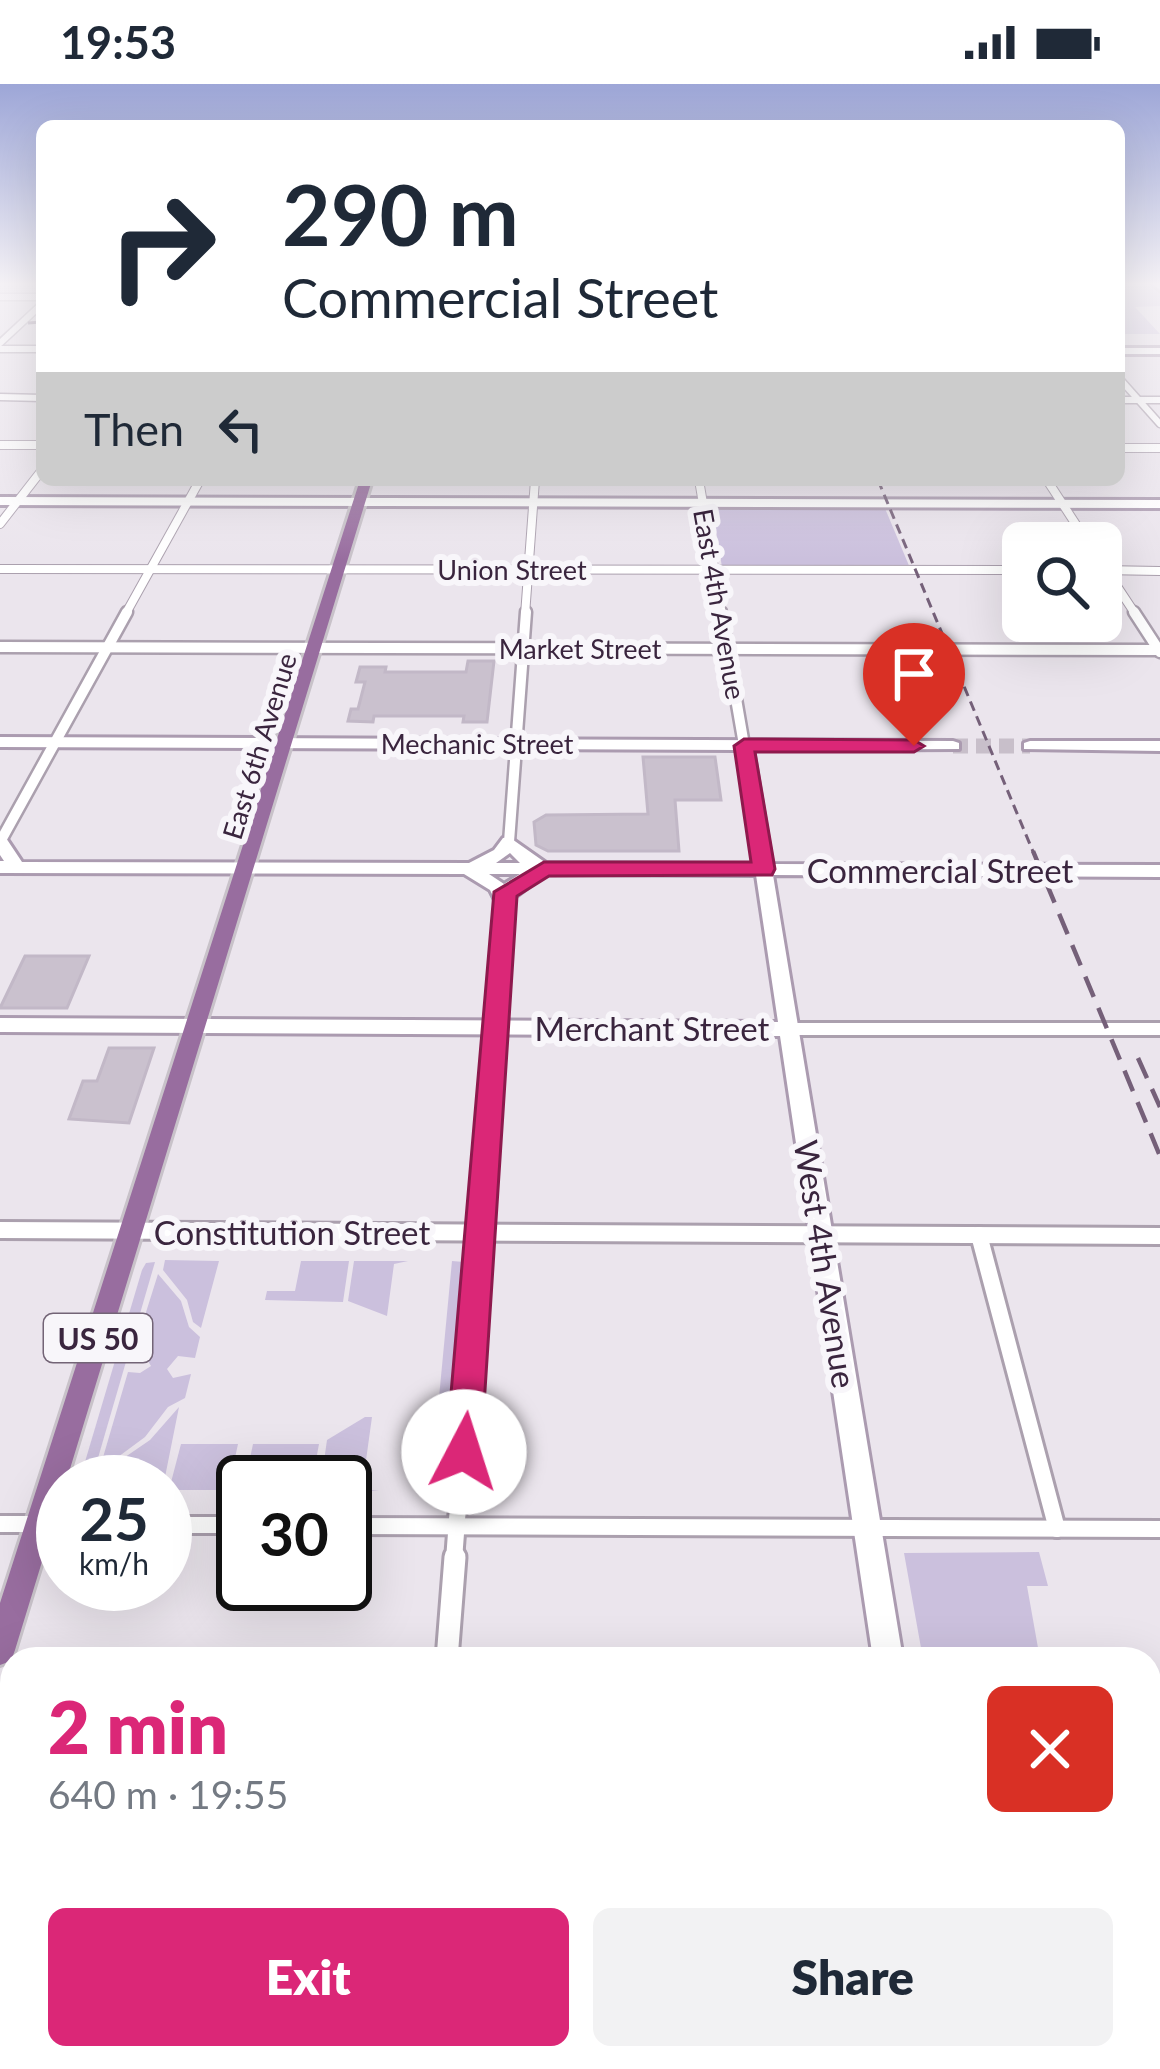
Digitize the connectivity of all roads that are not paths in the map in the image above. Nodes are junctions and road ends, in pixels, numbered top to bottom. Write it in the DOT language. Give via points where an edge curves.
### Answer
graph roads {
  1 [pos="1125,385"];
  2 [pos="0,398"];
  3 [pos="36,398"];
  4 [pos="1125,400"];
  5 [pos="1139,400"];
  6 [pos="1160,400"];
  7 [pos="1160,424"];
  8 [pos="0,445"];
  9 [pos="36,445"];
  10 [pos="1125,448"];
  11 [pos="1160,448"];
  12 [pos="36,478"];
  13 [pos="197,486"];
  14 [pos="364,486"];
  15 [pos="534,486"];
  16 [pos="700,486"];
  17 [pos="1051,486"];
  18 [pos="0,501"];
  19 [pos="18,501"];
  20 [pos="188,501"];
  21 [pos="359,502"];
  22 [pos="533,502"];
  23 [pos="703,503"];
  24 [pos="1063,504"];
  25 [pos="1160,504"];
  26 [pos="1075,522"];
  27 [pos="0,524"];
  28 [pos="0,568"];
  29 [pos="151,569"];
  30 [pos="338,569"];
  31 [pos="529,569"];
  32 [pos="716,569"];
  33 [pos="1122,569"];
  34 [pos="1002,570"];
  35 [pos="1160,571"];
  36 [pos="1122,596"];
  37 [pos="0,647"];
  38 [pos="107,648"];
  39 [pos="314,648"];
  40 [pos="728,648"];
  41 [pos="524,649"];
  42 [pos="1160,651"];
  43 [pos="0,742"];
  44 [pos="55,742"];
  45 [pos="285,743"];
  46 [pos="516,743"];
  47 [pos="744,746"];
  48 [pos="953,746"];
  49 [pos="1030,746"];
  50 [pos="1160,746"];
  51 [pos="0,842"];
  52 [pos="509,842"];
  53 [pos="246,868"];
  54 [pos="466,868"];
  55 [pos="544,869"];
  56 [pos="764,869"];
  57 [pos="7,870"];
  58 [pos="1160,871"];
  59 [pos="503,900"];
  60 [pos="0,1025"];
  61 [pos="197,1026"];
  62 [pos="496,1028"];
  63 [pos="789,1028"];
  64 [pos="1160,1029"];
  65 [pos="0,1231"];
  66 [pos="131,1231"];
  67 [pos="481,1233"];
  68 [pos="821,1234"];
  69 [pos="980,1235"];
  70 [pos="1160,1236"];
  71 [pos="71,1455"];
  72 [pos="0,1524"];
  73 [pos="36,1524"];
  74 [pos="372,1526"];
  75 [pos="458,1527"];
  76 [pos="867,1528"];
  77 [pos="1057,1529"];
  78 [pos="1160,1529"];
  79 [pos="36,1563"];
  80 [pos="1,1647"];
  81 [pos="448,1647"];
  82 [pos="886,1647"];
  1 -- 5 [label="street"];
  2 -- 3 [label="street"];
  4 -- 5 [label="street"];
  5 -- 6 [label="street"];
  5 -- 7 [label="street"];
  8 -- 9 [label="street"];
  10 -- 11 [label="street"];
  12 -- 19 [label="street"];
  13 -- 20 [label="street"];
  14 -- 21 [label="main road, East 6th Avenue / US 50"];
  15 -- 22 [label="street"];
  16 -- 23 [label="street, East 4th Avenue"];
  17 -- 24 [label="street"];
  18 -- 19 [label="street"];
  19 -- 20 [label="street"];
  19 -- 27 [label="street"];
  20 -- 21 [label="street"];
  20 -- 29 [label="street"];
  21 -- 22 [label="street"];
  21 -- 30 [label="main road, East 6th Avenue / US 50"];
  22 -- 23 [label="street"];
  22 -- 31 [label="street"];
  23 -- 24 [label="street"];
  23 -- 32 [label="street, East 4th Avenue"];
  24 -- 25 [label="street"];
  24 -- 26 [label="street"];
  28 -- 29 [label="street, Union Street"];
  29 -- 30 [label="street, Union Street"];
  29 -- 38 [label="street"];
  30 -- 31 [label="street, Union Street"];
  30 -- 39 [label="main road, East 6th Avenue / US 50"];
  31 -- 32 [label="street, Union Street"];
  31 -- 41 [label="street"];
  32 -- 34 [label="street, Union Street"];
  32 -- 40 [label="street, East 4th Avenue"];
  33 -- 35 [label="street"];
  36 -- 42 [label="street"];
  37 -- 38 [label="street, Market Street"];
  38 -- 39 [label="street, Market Street"];
  38 -- 44 [label="street"];
  39 -- 41 [label="street, Market Street"];
  39 -- 45 [label="main road, East 6th Avenue / US 50"];
  40 -- 41 [label="street, Market Street"];
  40 -- 42 [label="street, Market Street"];
  40 -- 47 [label="street, East 4th Avenue"];
  41 -- 46 [label="street"];
  43 -- 44 [label="street, Mechanic Street"];
  44 -- 45 [label="street, Mechanic Street"];
  44 -- 51 [label="street"];
  45 -- 46 [label="street, Mechanic Street"];
  45 -- 53 [label="main road, East 6th Avenue / US 50"];
  46 -- 47 [label="street, Mechanic Street"];
  46 -- 52 [label="street"];
  47 -- 48 [label="street, Mechanic Street"];
  47 -- 56 [label="street, East 4th Avenue"];
  49 -- 50 [label="street"];
  51 -- 57 [label="street"];
  52 -- 54 [label="street" via="487,863"];
  52 -- 55 [label="street"];
  53 -- 54 [label="street, Commercial Street"];
  53 -- 57 [label="street, Commercial Street"];
  53 -- 61 [label="main road, East 6th Avenue / US 50"];
  54 -- 55 [label="street, Commercial Street"];
  54 -- 59 [label="street"];
  55 -- 56 [label="street, Commercial Street"];
  55 -- 59 [label="street"];
  56 -- 58 [label="street, Commercial Street"];
  56 -- 63 [label="street, West 4th Avenue"];
  59 -- 62 [label="street"];
  60 -- 61 [label="street, Merchant Street"];
  61 -- 62 [label="street, Merchant Street"];
  61 -- 66 [label="main road, US 50"];
  62 -- 63 [label="street, Merchant Street"];
  62 -- 67 [label="street"];
  63 -- 64 [label="street, Merchant Street"];
  63 -- 68 [label="street, West 4th Avenue"];
  65 -- 66 [label="street, Constitution Street"];
  66 -- 67 [label="street, Constitution Street"];
  66 -- 71 [label="main road, US 50"];
  67 -- 68 [label="street, Constitution Street"];
  67 -- 75 [label="street"];
  68 -- 69 [label="street, Constitution Street"];
  68 -- 76 [label="street, West 4th Avenue"];
  69 -- 70 [label="street, Constitution Street"];
  69 -- 77 [label="street"];
  72 -- 73 [label="street"];
  74 -- 75 [label="street"];
  75 -- 76 [label="street"];
  75 -- 81 [label="street"];
  76 -- 77 [label="street"];
  76 -- 82 [label="street, West 4th Avenue"];
  77 -- 78 [label="street"];
  79 -- 80 [label="main road, US 50"];
}
